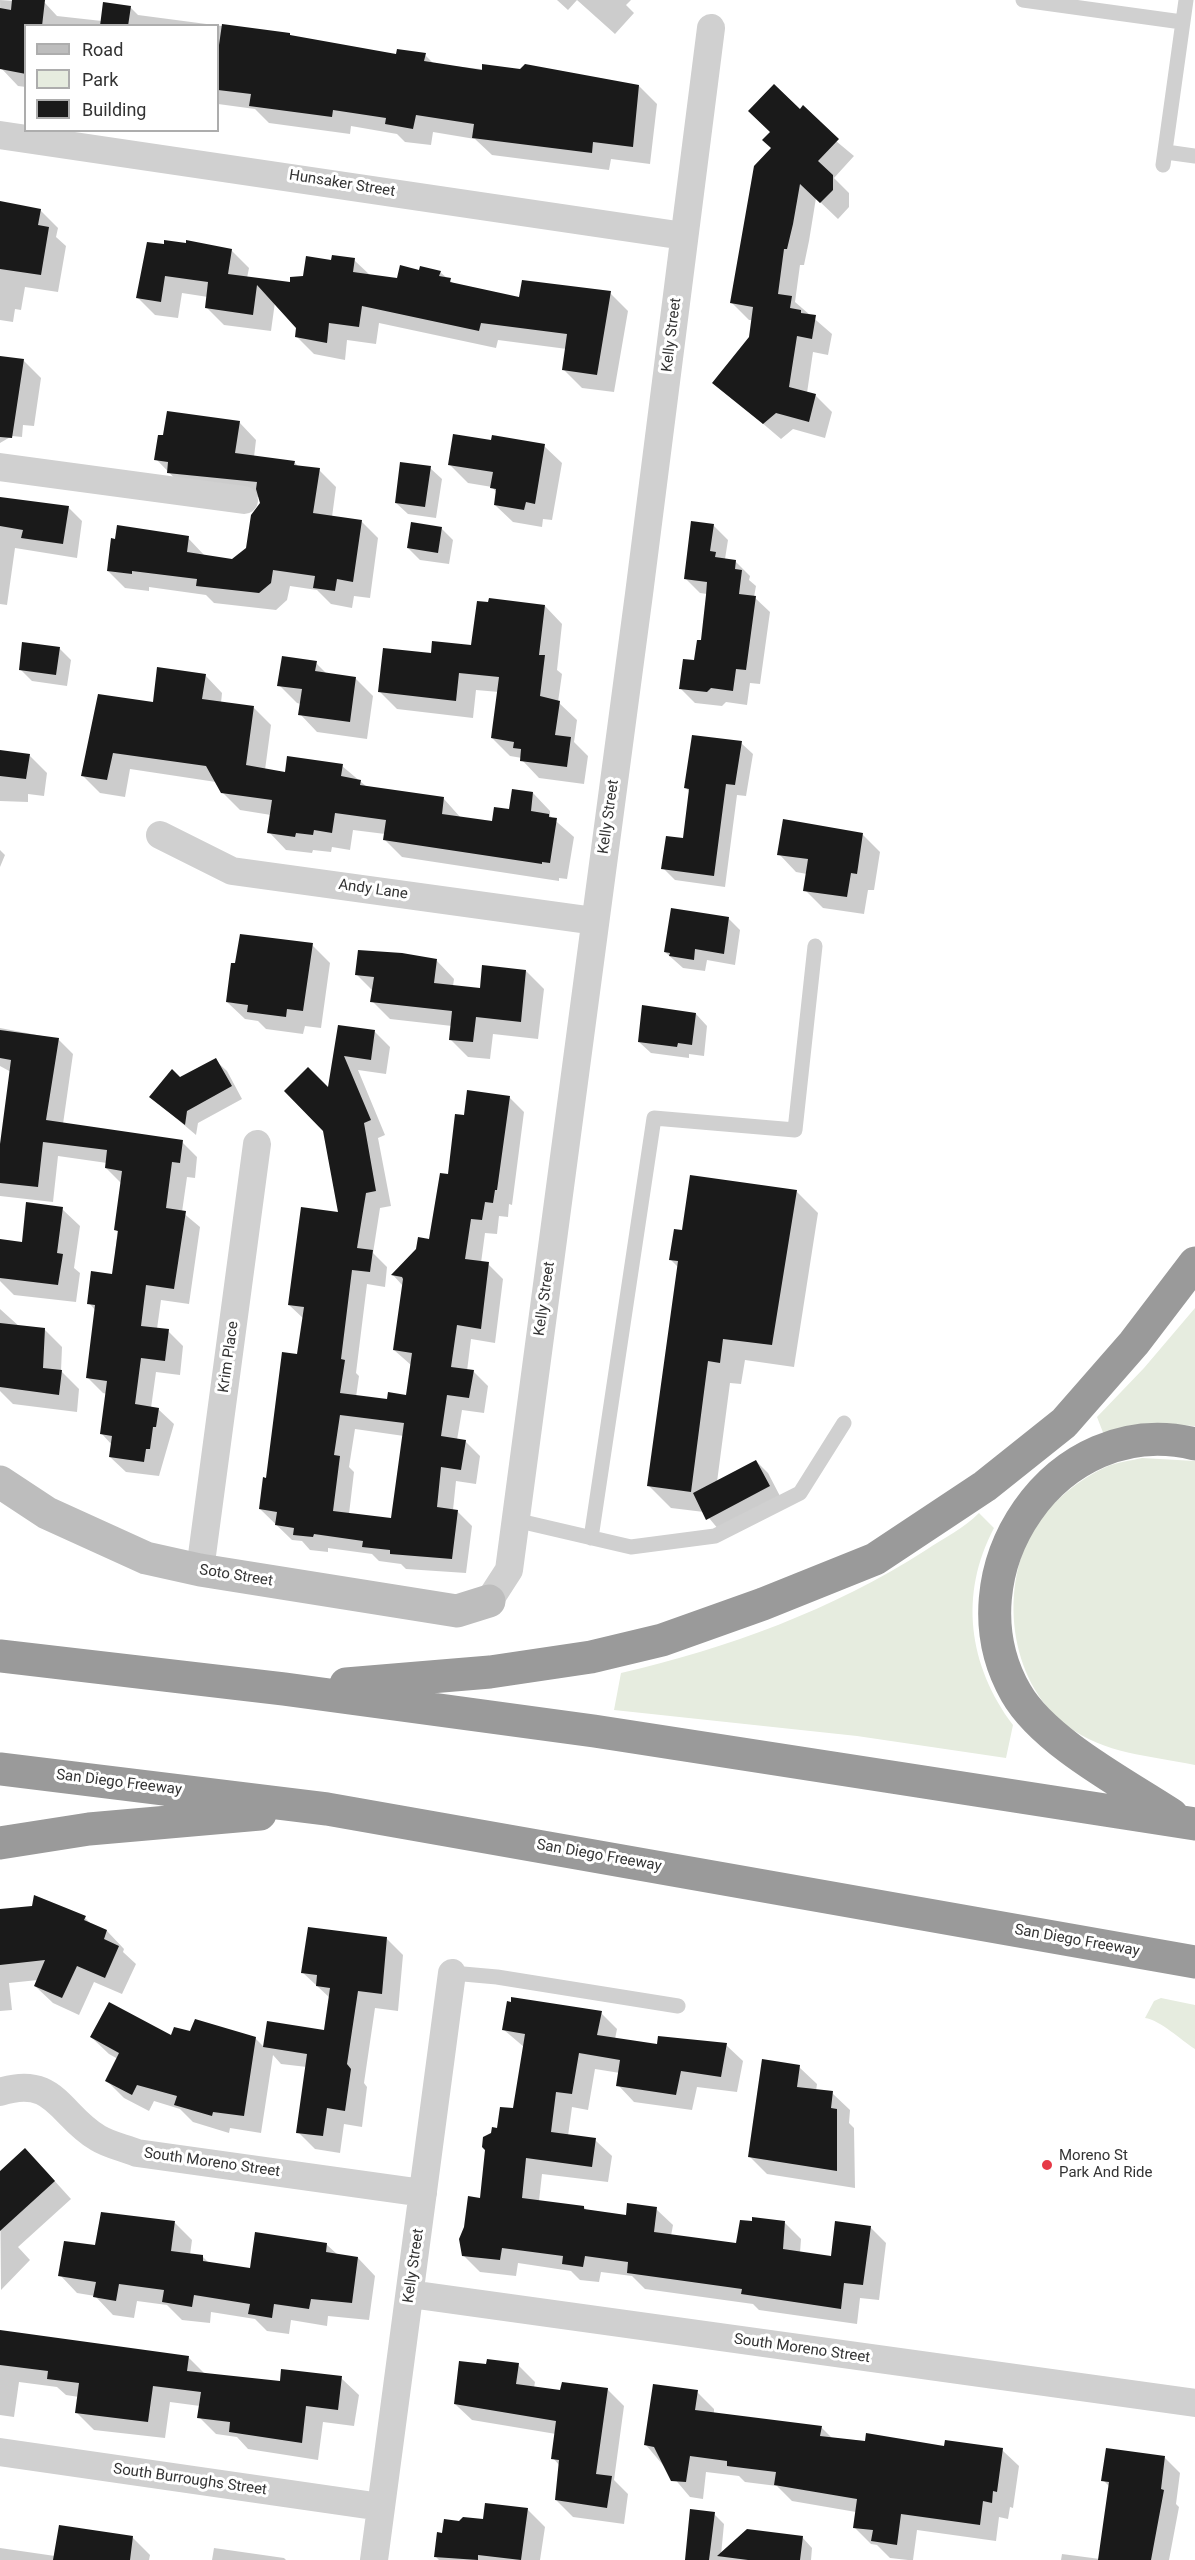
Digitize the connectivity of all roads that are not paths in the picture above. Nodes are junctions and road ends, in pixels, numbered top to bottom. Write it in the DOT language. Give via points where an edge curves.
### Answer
graph roads {
  1 [pos="1023,0"];
  2 [pos="1186,0"];
  3 [pos="1182,22"];
  4 [pos="711,28"];
  5 [pos="0,135"];
  6 [pos="1195,156"];
  7 [pos="684,236"];
  8 [pos="0,466"];
  9 [pos="244,500"];
  10 [pos="160,835"];
  11 [pos="595,921"];
  12 [pos="815,946"];
  13 [pos="257,1144"];
  14 [pos="1195,1263"];
  15 [pos="844,1423"];
  16 [pos="1195,1444"];
  17 [pos="0,1482"];
  18 [pos="515,1520"];
  19 [pos="591,1538"];
  20 [pos="200,1570"];
  21 [pos="489,1601"];
  22 [pos="0,1656"];
  23 [pos="284,1689"];
  24 [pos="0,1768"];
  25 [pos="327,1809"];
  26 [pos="1188,1823"];
  27 [pos="0,1843"];
  28 [pos="1195,1962"];
  29 [pos="452,1972"];
  30 [pos="678,2006"];
  31 [pos="10,2089"];
  32 [pos="423,2193"];
  33 [pos="410,2294"];
  34 [pos="1195,2403"];
  35 [pos="0,2452"];
  36 [pos="381,2507"];
  37 [pos="374,2560"];
  1 -- 3 [label="lane"];
  2 -- 3 [label="lane"];
  3 -- 6 [label="lane" via="1164,159"];
  4 -- 7 [label="street, Kelly Street"];
  5 -- 7 [label="street, Hunsaker Street"];
  7 -- 11 [label="street, Kelly Street"];
  8 -- 9 [label="street"];
  10 -- 11 [label="street, Andy Lane" via="232,871"];
  11 -- 18 [label="street, Kelly Street"];
  12 -- 19 [label="lane" via="795,1130 654,1118"];
  13 -- 20 [label="street, Krim Place"];
  14 -- 23 [label="highway" via="1134,1343 1064,1423 985,1486 875,1558 764,1604 662,1640 591,1657 490,1672"];
  15 -- 19 [label="lane" via="800,1493 715,1536 631,1547"];
  16 -- 26 [label="highway" via="1170,1440 1124,1444 1081,1461 1044,1490 1013,1530 996,1584 996,1641 1005,1671 1038,1724"];
  17 -- 20 [label="street, Soto Street" via="47,1513 146,1558"];
  18 -- 19 [label="lane"];
  18 -- 21 [label="street, Kelly Street" via="508,1570"];
  20 -- 21 [label="street, Soto Street" via="457,1611"];
  22 -- 23 [label="highway"];
  23 -- 26 [label="highway" via="594,1731"];
  24 -- 25 [label="highway, San Diego Freeway"];
  25 -- 27 [label="highway" via="89,1829"];
  25 -- 28 [label="highway, San Diego Freeway"];
  29 -- 30 [label="lane"];
  29 -- 32 [label="street, Kelly Street"];
  31 -- 32 [label="street, South Moreno Street" via="53,2097 97,2138 137,2152"];
  32 -- 33 [label="street, Kelly Street"];
  33 -- 34 [label="street, South Moreno Street"];
  33 -- 36 [label="street, Kelly Street"];
  35 -- 36 [label="street, South Burroughs Street"];
  36 -- 37 [label="street, Kelly Street"];
}
